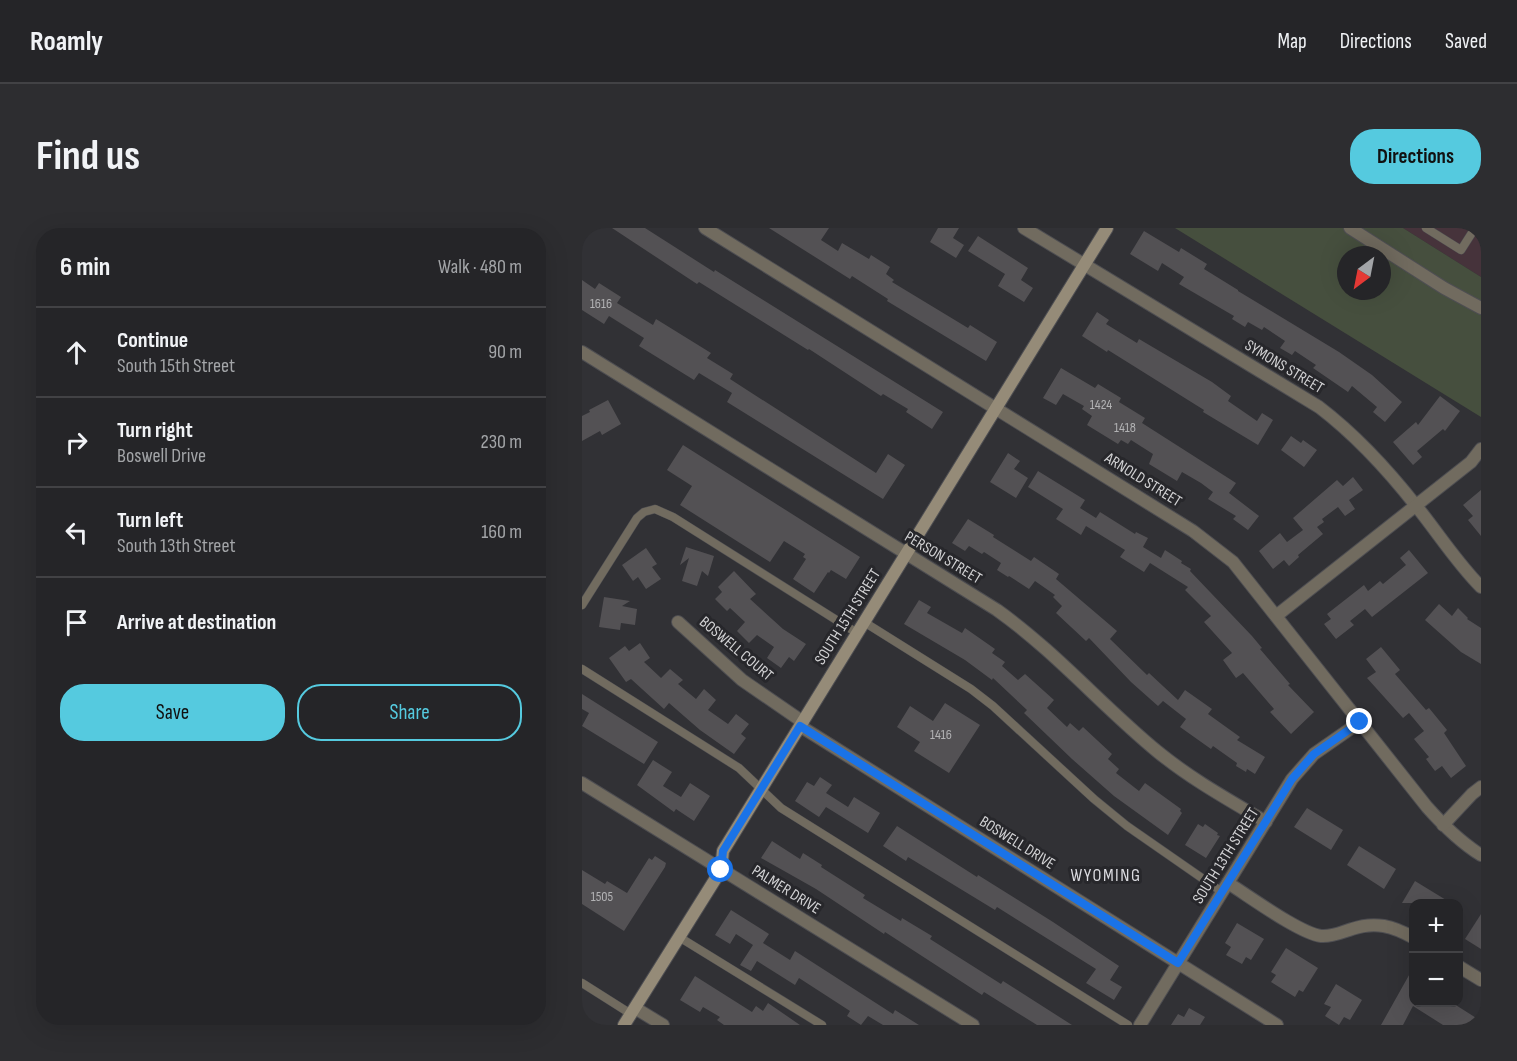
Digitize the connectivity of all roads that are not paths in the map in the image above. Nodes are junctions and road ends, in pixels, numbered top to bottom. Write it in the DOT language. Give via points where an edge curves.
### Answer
graph roads {
  1 [pos="705,228"];
  2 [pos="1024,228"];
  3 [pos="1107,228"];
  4 [pos="1350,228"];
  5 [pos="1426,228"];
  6 [pos="1475,228"];
  7 [pos="1084,265"];
  8 [pos="1481,308"];
  9 [pos="582,352"];
  10 [pos="996,409"];
  11 [pos="1481,449"];
  12 [pos="1416,505"];
  13 [pos="906,555"];
  14 [pos="1481,587"];
  15 [pos="582,605"];
  16 [pos="1276,616"];
  17 [pos="678,622"];
  18 [pos="861,628"];
  19 [pos="582,669"];
  20 [pos="1360,722"];
  21 [pos="801,724"];
  22 [pos="582,783"];
  23 [pos="1481,787"];
  24 [pos="761,789"];
  25 [pos="1266,822"];
  26 [pos="1443,825"];
  27 [pos="1481,855"];
  28 [pos="721,870"];
  29 [pos="1225,888"];
  30 [pos="1409,936"];
  31 [pos="679,937"];
  32 [pos="1178,963"];
  33 [pos="1463,969"];
  34 [pos="1481,980"];
  35 [pos="582,983"];
  36 [pos="633,1011"];
  37 [pos="624,1025"];
  38 [pos="663,1025"];
  39 [pos="822,1025"];
  40 [pos="973,1025"];
  41 [pos="1128,1025"];
  42 [pos="1140,1025"];
  43 [pos="1277,1025"];
  1 -- 10 [label="street, ARNOLD STREET"];
  2 -- 7 [label="street, SYMONS STREET"];
  3 -- 7 [label="main road, SOUTH 15TH STREET"];
  4 -- 8 [label="street"];
  5 -- 6 [label="lane" via="1461,250"];
  7 -- 10 [label="main road, SOUTH 15TH STREET"];
  7 -- 12 [label="street, SYMONS STREET" via="1319,407 1370,451"];
  9 -- 13 [label="street, PERSON STREET"];
  10 -- 13 [label="main road, SOUTH 15TH STREET"];
  10 -- 16 [label="street, ARNOLD STREET" via="1193,531 1233,562"];
  11 -- 12 [label="street" via="1471,462"];
  12 -- 14 [label="street, SYMONS STREET"];
  12 -- 16 [label="street"];
  13 -- 18 [label="main road, SOUTH 15TH STREET"];
  13 -- 25 [label="street, PERSON STREET" via="1026,631 1159,753"];
  15 -- 18 [label="lane" via="637,518 655,509"];
  16 -- 20 [label="street, ARNOLD STREET"];
  17 -- 21 [label="street, BOSWELL COURT" via="742,680"];
  18 -- 21 [label="main road, SOUTH 15TH STREET"];
  18 -- 29 [label="lane" via="971,689 1094,799 1152,844"];
  19 -- 24 [label="lane" via="739,768"];
  20 -- 25 [label="street, SOUTH 13TH STREET" via="1314,754 1292,779"];
  20 -- 26 [label="street, ARNOLD STREET"];
  21 -- 24 [label="main road, SOUTH 15TH STREET"];
  21 -- 32 [label="street, BOSWELL DRIVE"];
  22 -- 28 [label="street, PALMER DRIVE"];
  23 -- 26 [label="street"];
  24 -- 28 [label="main road, SOUTH 15TH STREET" via="723,851"];
  24 -- 41 [label="lane" via="781,808"];
  25 -- 29 [label="street, SOUTH 13TH STREET"];
  26 -- 27 [label="street, ARNOLD STREET"];
  28 -- 31 [label="main road, SOUTH 15TH STREET"];
  28 -- 40 [label="street, PALMER DRIVE"];
  29 -- 30 [label="street" via="1321,936 1372,924 1387,925"];
  29 -- 32 [label="street, SOUTH 13TH STREET"];
  31 -- 36 [label="main road, SOUTH 15TH STREET"];
  31 -- 39 [label="lane"];
  32 -- 42 [label="street, SOUTH 13TH STREET"];
  32 -- 43 [label="street, BOSWELL DRIVE"];
  33 -- 34 [label="street"];
  35 -- 36 [label="lane"];
  36 -- 37 [label="main road, SOUTH 15TH STREET"];
  36 -- 38 [label="street"];
}
